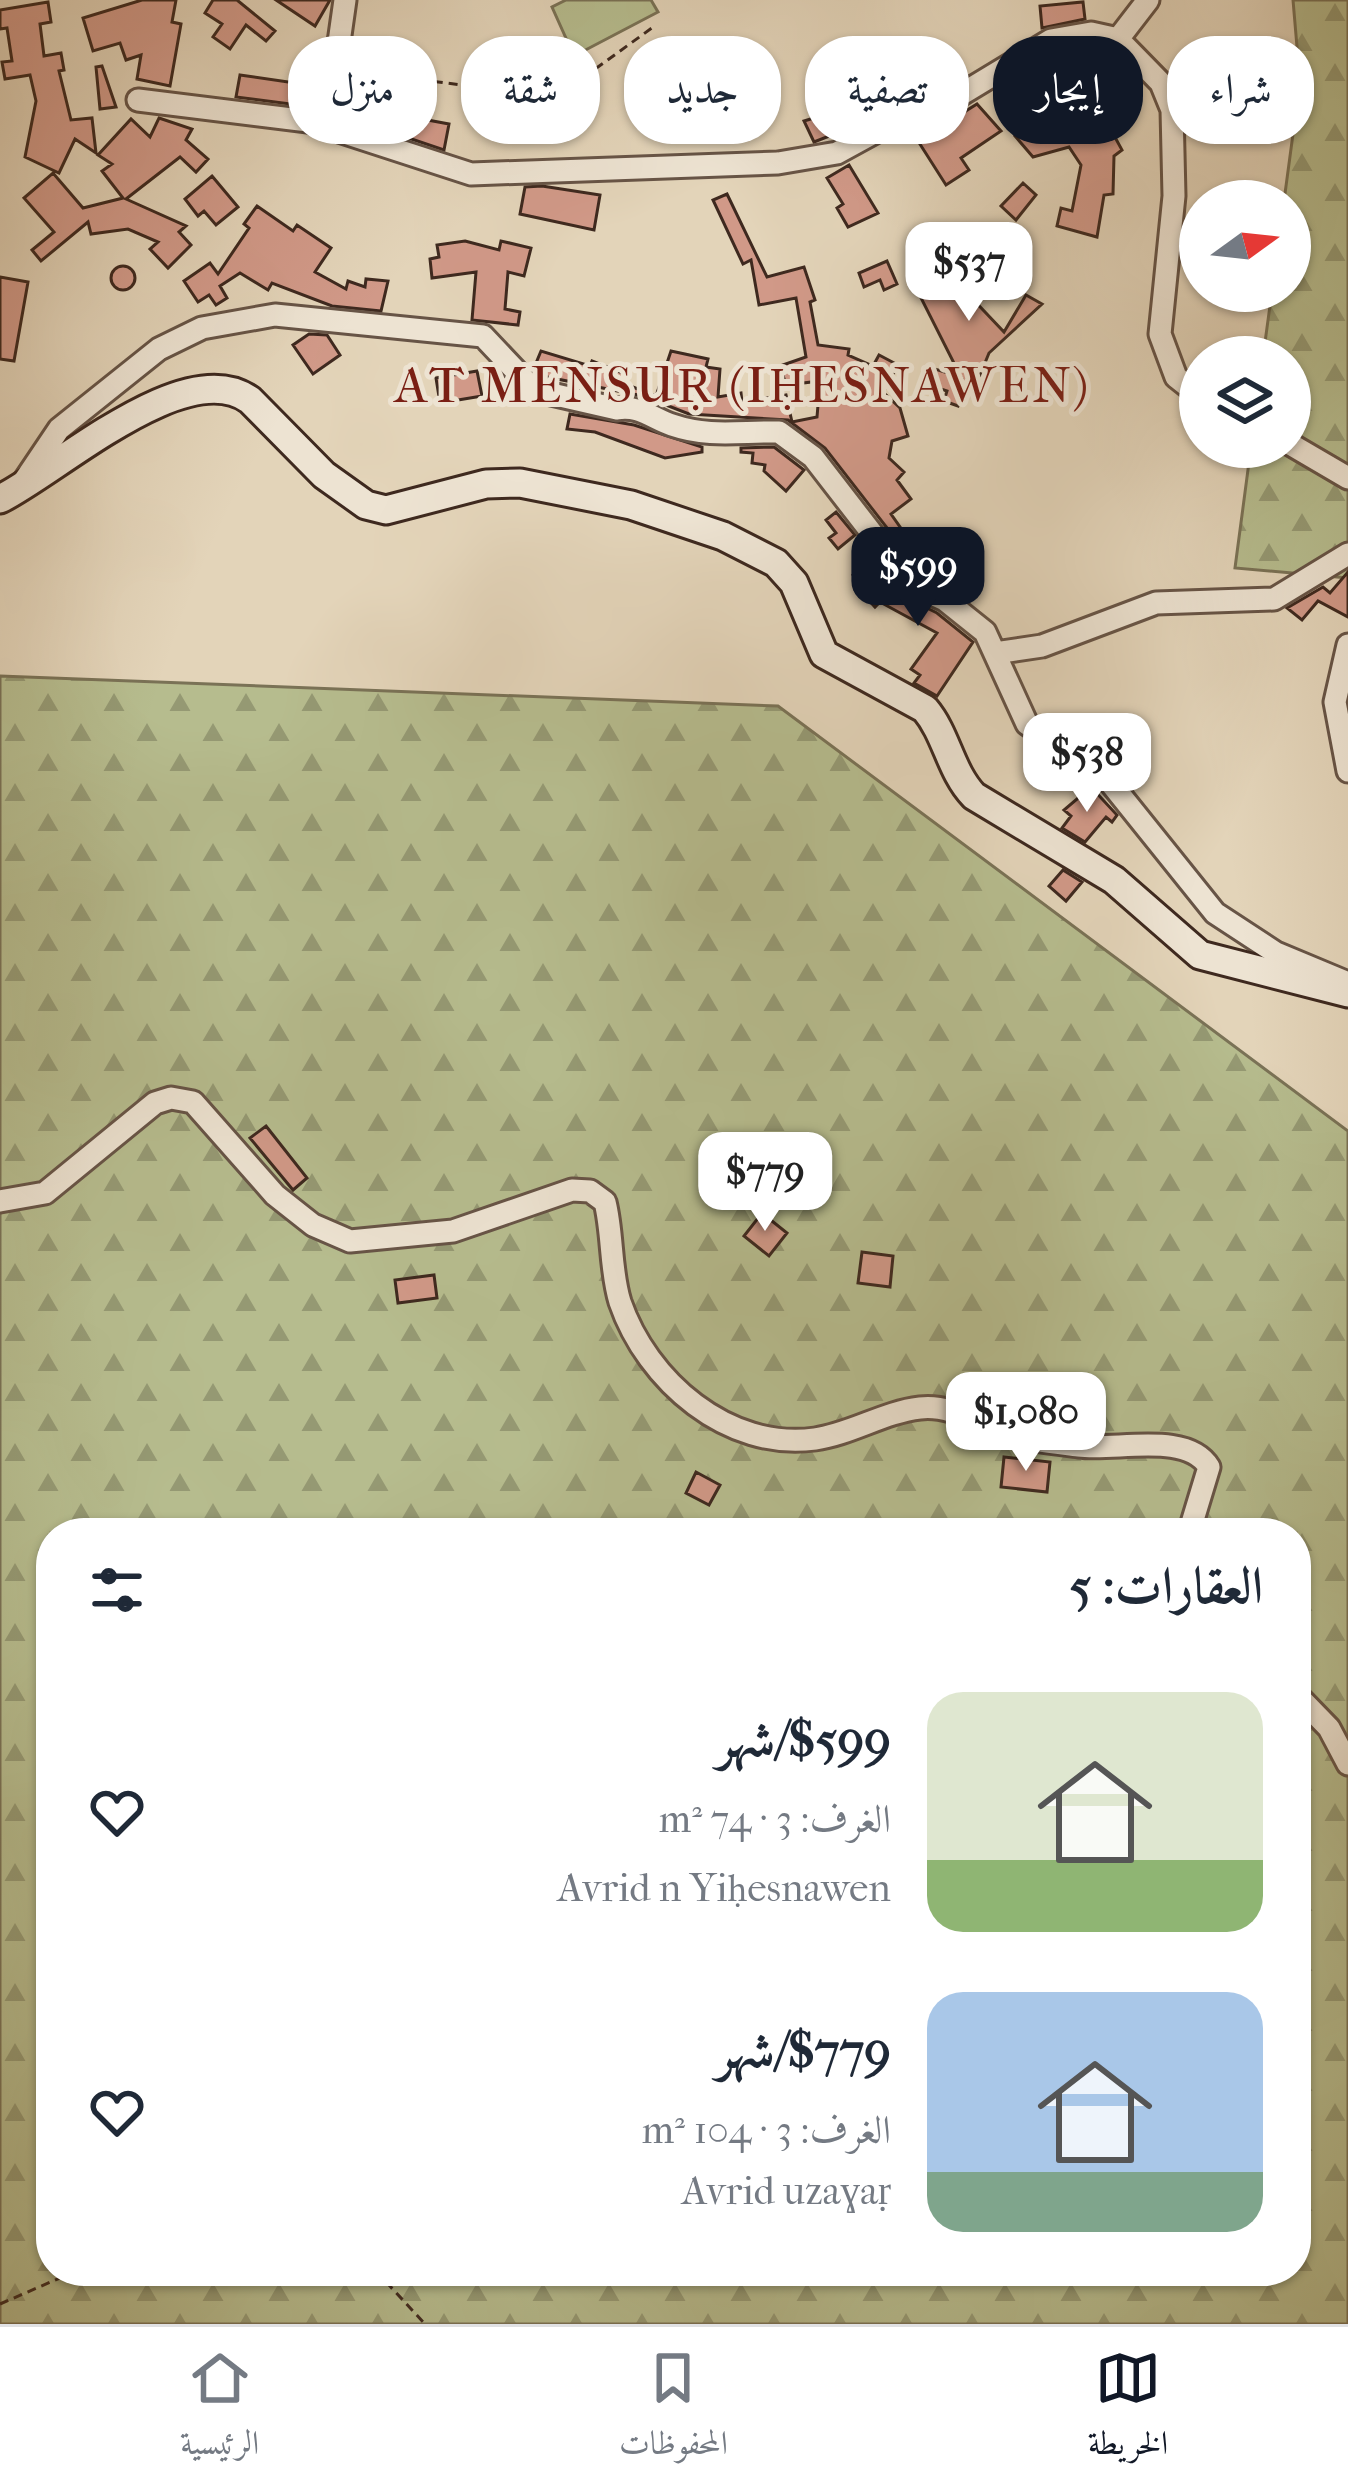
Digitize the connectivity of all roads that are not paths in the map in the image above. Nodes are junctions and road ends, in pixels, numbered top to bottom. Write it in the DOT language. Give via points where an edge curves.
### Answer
graph roads {
  1 [pos="345,0"];
  2 [pos="1148,0"];
  3 [pos="340,36"];
  4 [pos="1074,36"];
  5 [pos="1104,36"];
  6 [pos="1120,36"];
  7 [pos="1143,65"];
  8 [pos="993,75"];
  9 [pos="138,100"];
  10 [pos="288,121"];
  11 [pos="379,144"];
  12 [pos="1179,379"];
  13 [pos="1311,456"];
  14 [pos="1348,478"];
  15 [pos="9,494"];
  16 [pos="1348,554"];
  17 [pos="1348,645"];
  18 [pos="995,653"];
  19 [pos="1348,771"];
  20 [pos="1348,983"];
  21 [pos="1348,993"];
  22 [pos="0,1201"];
  23 [pos="1194,1518"];
  24 [pos="1311,1709"];
  25 [pos="1348,1764"];
  1 -- 3 [label="street"];
  2 -- 6 [label="street"];
  4 -- 5 [label="street"];
  7 -- 12 [label="street" via="1172,110 1174,196 1160,334"];
  8 -- 11 [label="street" via="837,153 778,163 471,174"];
  9 -- 10 [label="street"];
  13 -- 14 [label="street"];
  15 -- 18 [label="street" via="59,429 159,350 202,328 274,315 483,336 534,390 630,406 723,437 779,432 797,440 912,585 985,632"];
  15 -- 21 [label="street" via="142,411 220,389 250,400 366,505 386,510 520,482 704,529 776,563 794,583 824,654 925,709 974,796 1114,880 1200,956"];
  16 -- 18 [label="street" via="1274,599 1156,603 1042,646"];
  17 -- 19 [label="street" via="1335,702"];
  18 -- 20 [label="street" via="1027,724 1109,782 1215,913 1276,953"];
  22 -- 23 [label="street" via="45,1193 155,1102 171,1098 200,1107 300,1215 350,1241 434,1236 590,1191 605,1202 620,1301 636,1335 675,1387 731,1429 812,1440 921,1408 1084,1447 1182,1447 1209,1467"];
  24 -- 25 [label="street"];
}
